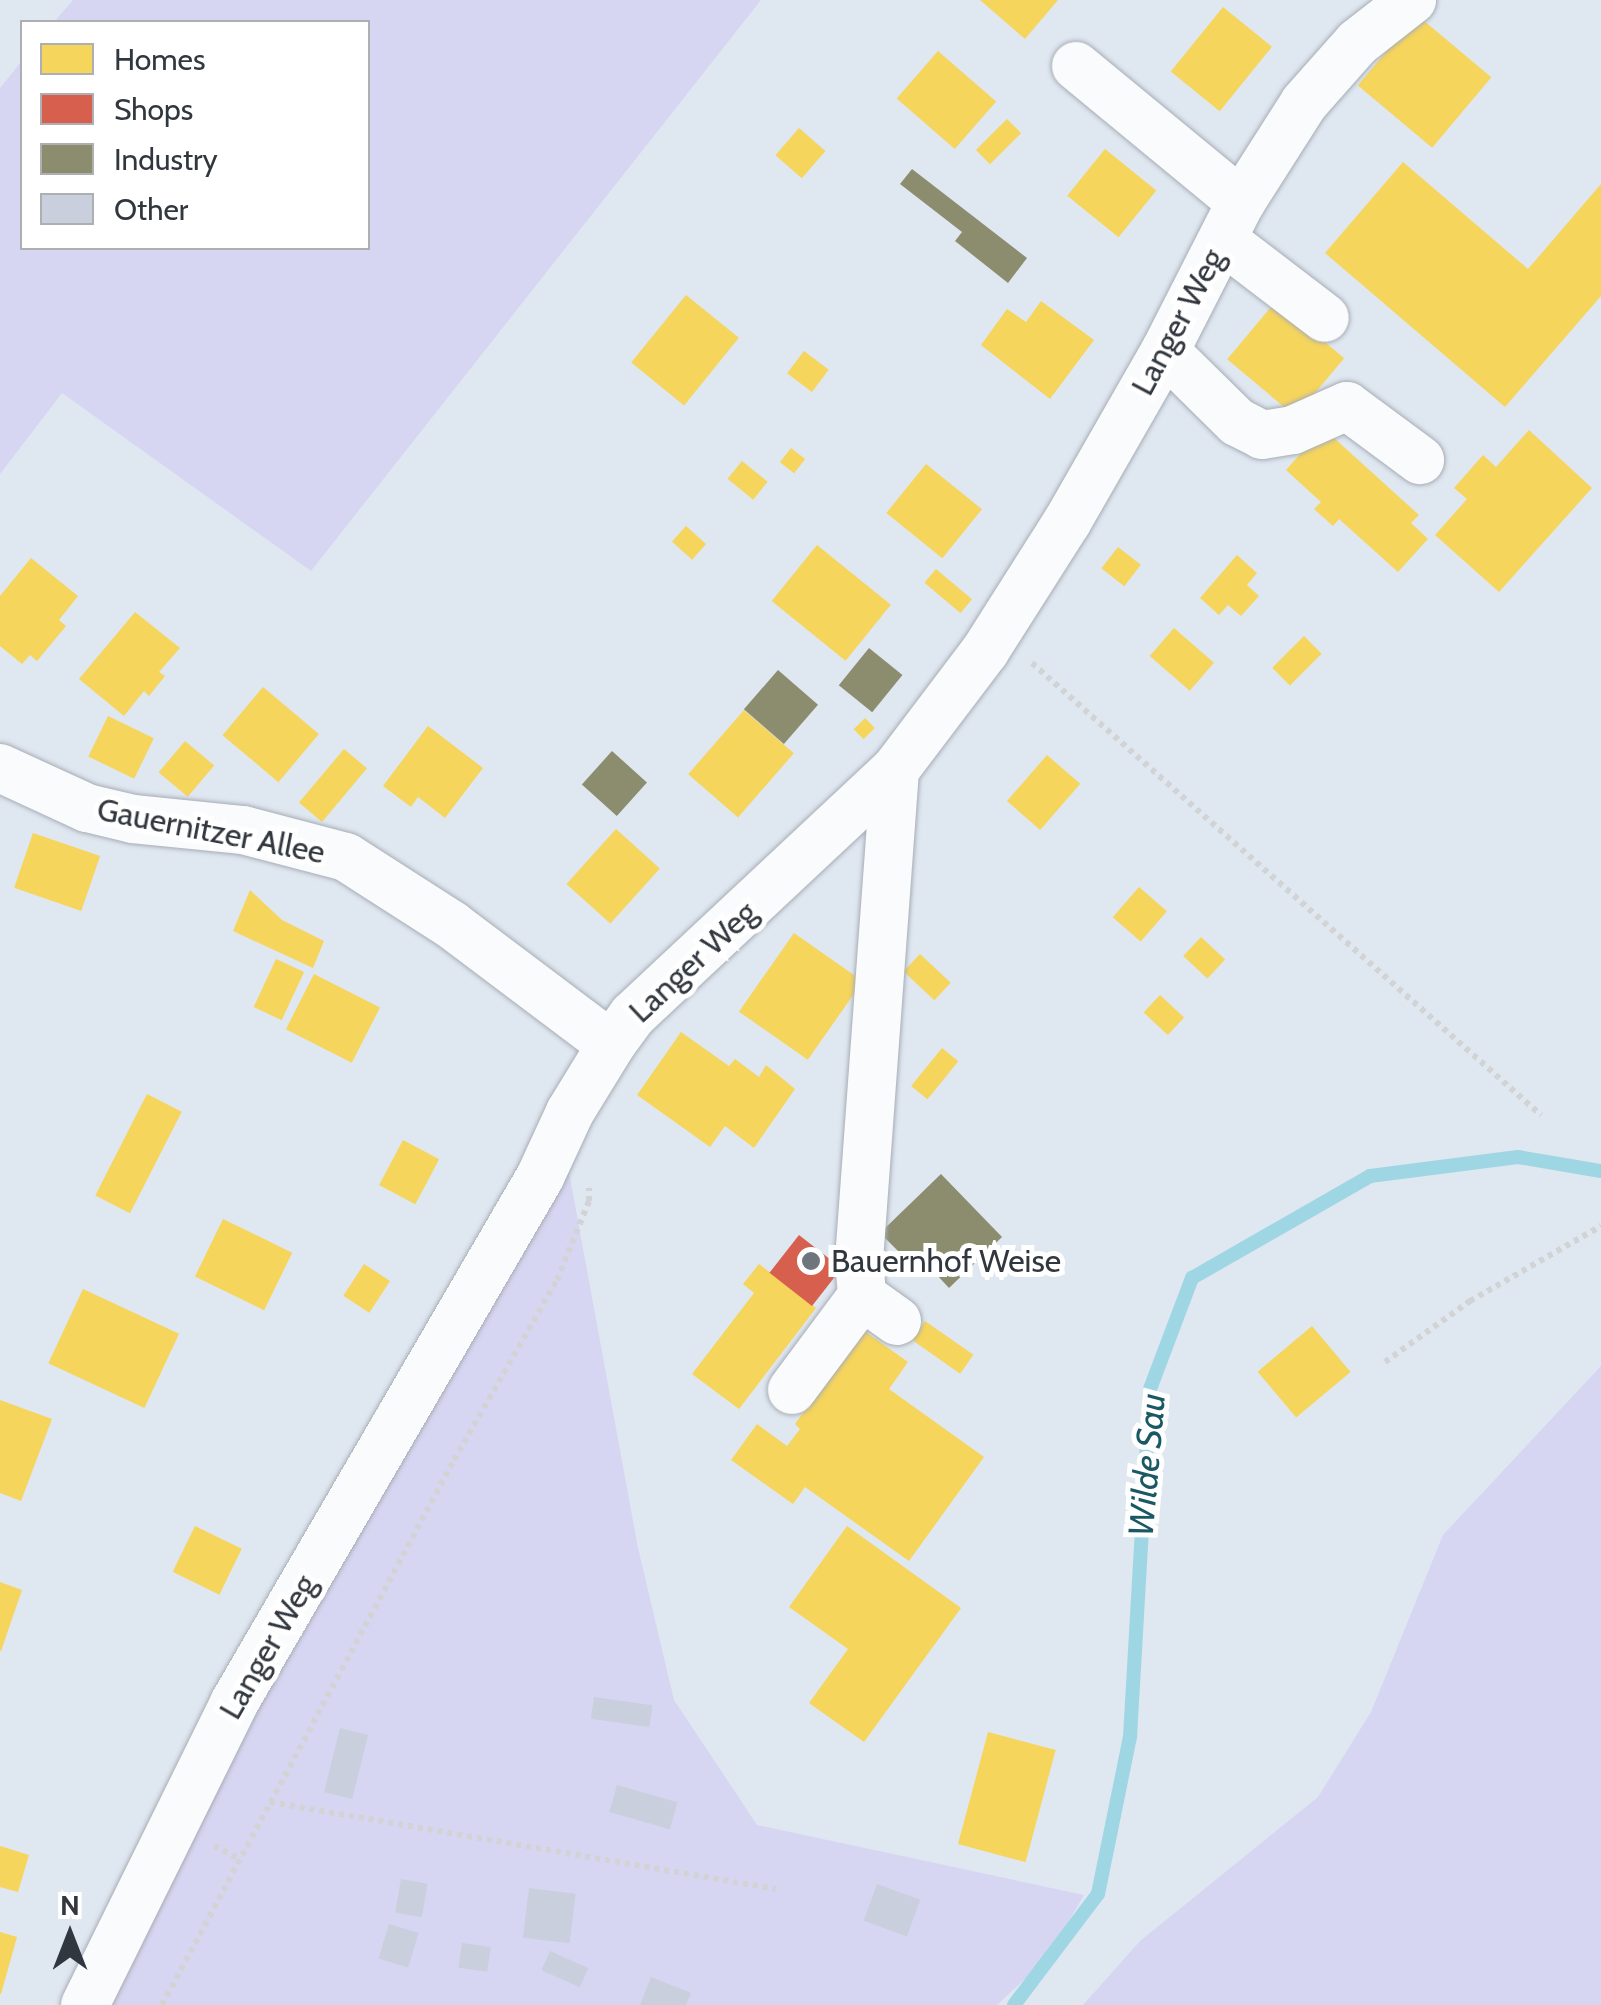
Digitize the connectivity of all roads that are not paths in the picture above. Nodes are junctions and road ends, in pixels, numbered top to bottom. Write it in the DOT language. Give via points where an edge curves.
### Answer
graph roads {
  1 [pos="1412,0"];
  2 [pos="1076,66"];
  3 [pos="1232,221"];
  4 [pos="1325,318"];
  5 [pos="1165,352"];
  6 [pos="1420,460"];
  7 [pos="0,768"];
  8 [pos="895,770"];
  9 [pos="611,1045"];
  10 [pos="792,1390"];
  11 [pos="86,2005"];
  1 -- 3 [label="street, Langer Weg" via="1357,43 1304,103"];
  2 -- 3 [label="street"];
  3 -- 4 [label="street"];
  3 -- 5 [label="street, Langer Weg"];
  5 -- 6 [label="street" via="1237,422 1262,435 1293,430 1346,406"];
  5 -- 8 [label="street, Langer Weg" via="998,632"];
  7 -- 9 [label="street, Gauernitzer Allee" via="87,808 243,830 346,857 452,924"];
  8 -- 9 [label="street, Langer Weg" via="633,1015"];
  8 -- 10 [label="street" via="859,1260 879,1309"];
  9 -- 11 [label="street, Langer Weg" via="234,1703"];
}
